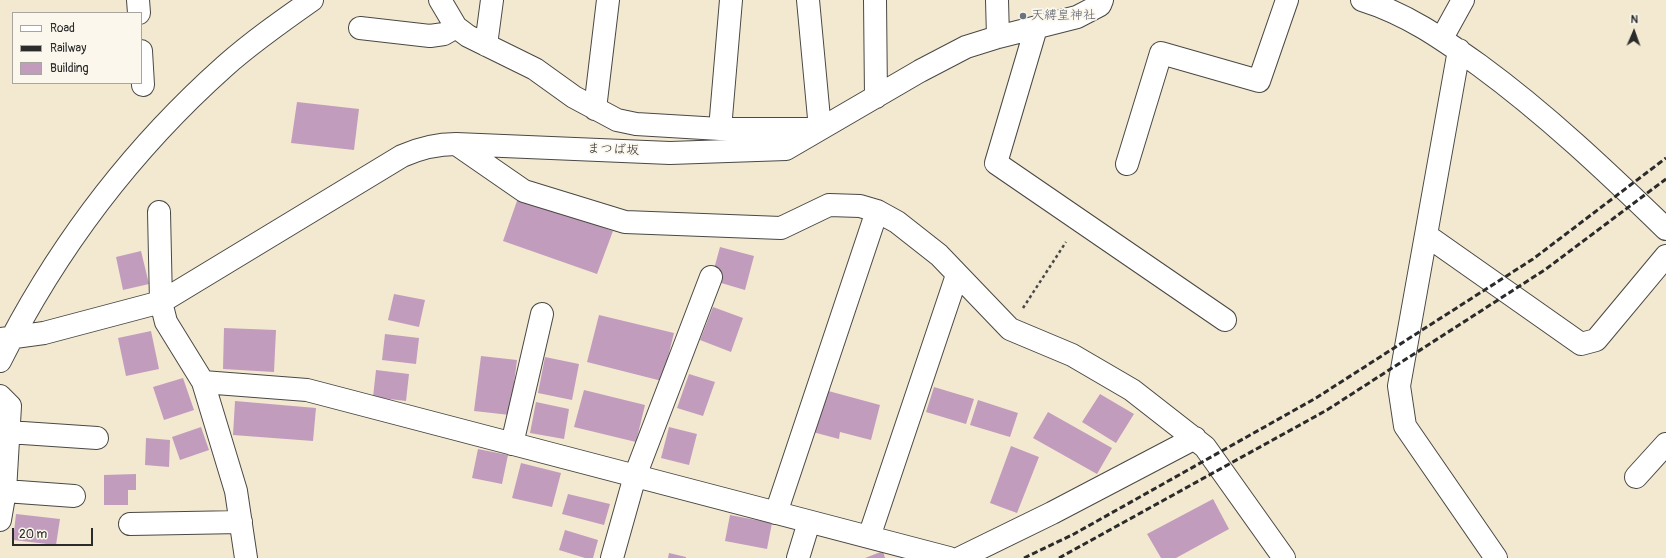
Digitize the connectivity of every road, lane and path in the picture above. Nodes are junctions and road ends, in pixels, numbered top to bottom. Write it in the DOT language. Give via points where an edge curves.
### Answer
graph roads {
  1 [pos="138,0"];
  2 [pos="312,0"];
  3 [pos="440,0"];
  4 [pos="492,0"];
  5 [pos="608,0"];
  6 [pos="731,0"];
  7 [pos="808,0"];
  8 [pos="875,0"];
  9 [pos="997,0"];
  10 [pos="1102,0"];
  11 [pos="1287,0"];
  12 [pos="1362,0"];
  13 [pos="1463,0"];
  14 [pos="139,12"];
  15 [pos="456,27"];
  16 [pos="360,28"];
  17 [pos="1036,28"];
  18 [pos="998,36"];
  19 [pos="1450,44"];
  20 [pos="486,45"];
  21 [pos="142,68"];
  22 [pos="143,85"];
  23 [pos="876,97"];
  24 [pos="595,109"];
  25 [pos="720,128"];
  26 [pos="820,129"];
  27 [pos="456,144"];
  28 [pos="1127,164"];
  29 [pos="877,210"];
  30 [pos="159,212"];
  31 [pos="1080,221"];
  32 [pos="1666,229"];
  33 [pos="1426,235"];
  34 [pos="1666,256"];
  35 [pos="957,274"];
  36 [pos="711,277"];
  37 [pos="161,302"];
  38 [pos="542,314"];
  39 [pos="1225,320"];
  40 [pos="1010,329"];
  41 [pos="6,339"];
  42 [pos="0,362"];
  43 [pos="203,382"];
  44 [pos="0,396"];
  45 [pos="8,432"];
  46 [pos="97,438"];
  47 [pos="1195,438"];
  48 [pos="512,444"];
  49 [pos="1666,445"];
  50 [pos="635,476"];
  51 [pos="1636,477"];
  52 [pos="5,490"];
  53 [pos="74,496"];
  54 [pos="776,513"];
  55 [pos="0,520"];
  56 [pos="241,522"];
  57 [pos="809,522"];
  58 [pos="130,524"];
  59 [pos="869,537"];
  60 [pos="246,558"];
  61 [pos="612,558"];
  62 [pos="798,558"];
  63 [pos="949,558"];
  64 [pos="960,558"];
  65 [pos="1284,558"];
  66 [pos="1496,558"];
  1 -- 14 [label="street"];
  2 -- 41 [label="street" via="268,30 226,65 185,103 141,150 77,231"];
  3 -- 15 [label="street"];
  4 -- 20 [label="street"];
  5 -- 24 [label="street"];
  6 -- 25 [label="street"];
  7 -- 26 [label="street"];
  8 -- 23 [label="street"];
  9 -- 18 [label="street"];
  10 -- 17 [label="street, まつば坂" via="1100,4 1077,17"];
  11 -- 28 [label="street" via="1259,81 1161,54"];
  12 -- 19 [label="street" via="1390,9"];
  13 -- 19 [label="street"];
  15 -- 16 [label="street" via="444,34 430,36"];
  15 -- 20 [label="street"];
  17 -- 18 [label="street, まつば坂"];
  17 -- 31 [label="street" via="996,163"];
  18 -- 23 [label="street, まつば坂" via="966,47"];
  19 -- 32 [label="street" via="1512,89 1586,152"];
  19 -- 33 [label="street"];
  20 -- 24 [label="street" via="535,69"];
  21 -- 22 [label="street"];
  23 -- 26 [label="street, まつば坂"];
  24 -- 25 [label="street" via="617,120 636,124"];
  25 -- 26 [label="street"];
  26 -- 27 [label="street, まつば坂" via="786,149 670,153"];
  27 -- 29 [label="street" via="524,191 625,222 780,228 829,205 860,206"];
  27 -- 37 [label="street, まつば坂" via="438,144 402,156"];
  29 -- 35 [label="street" via="940,255"];
  29 -- 54 [label="street"];
  30 -- 37 [label="street"];
  31 -- 39 [label="street"];
  31 -- 40 [label="path"];
  33 -- 34 [label="street" via="1581,344 1596,340"];
  33 -- 66 [label="street" via="1400,386 1405,426"];
  35 -- 40 [label="street"];
  35 -- 59 [label="street"];
  36 -- 50 [label="street"];
  37 -- 41 [label="street, まつば坂" via="44,333"];
  37 -- 43 [label="street" via="166,322"];
  38 -- 48 [label="street"];
  40 -- 47 [label="street" via="1072,355 1132,390"];
  41 -- 42 [label="street"];
  43 -- 48 [label="street" via="307,390"];
  43 -- 56 [label="street" via="236,491"];
  44 -- 45 [label="street" via="10,406"];
  45 -- 46 [label="street"];
  45 -- 52 [label="street"];
  47 -- 64 [label="street"];
  47 -- 65 [label="street" via="1206,447"];
  48 -- 50 [label="street"];
  49 -- 51 [label="street"];
  50 -- 54 [label="street"];
  50 -- 61 [label="street"];
  52 -- 53 [label="street"];
  52 -- 55 [label="street"];
  54 -- 57 [label="street"];
  56 -- 58 [label="street"];
  56 -- 60 [label="street"];
  57 -- 59 [label="street"];
  57 -- 62 [label="street"];
  59 -- 63 [label="street"];
}
